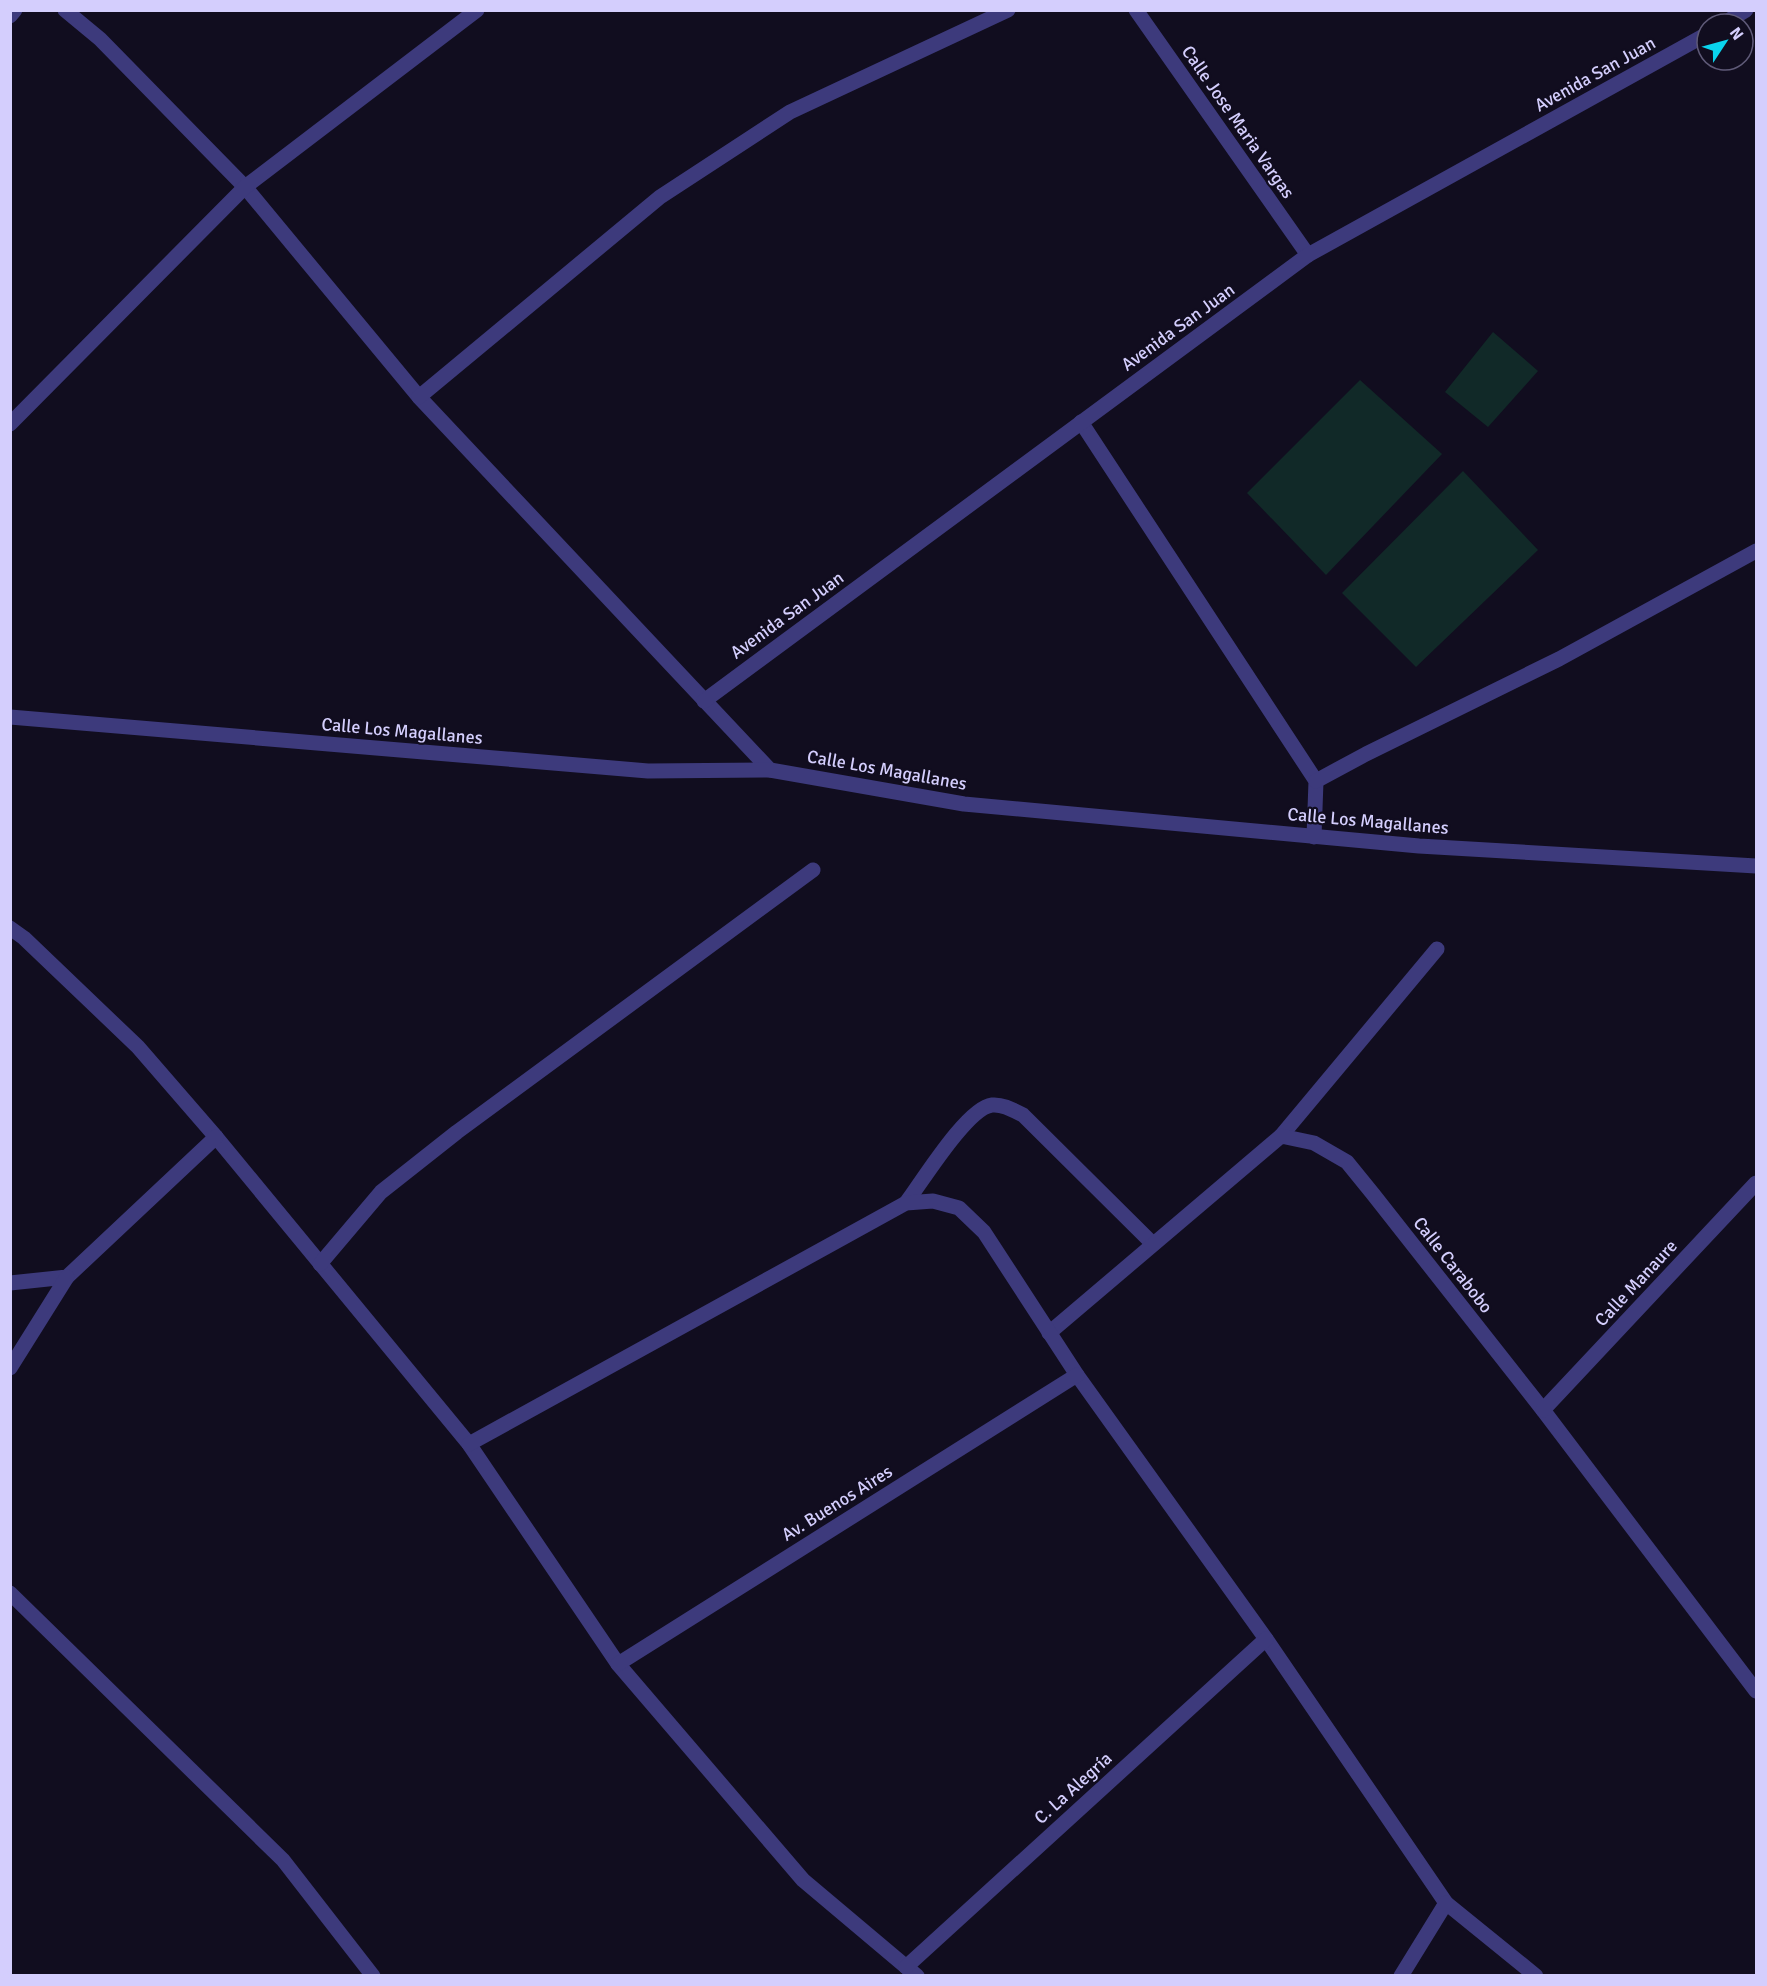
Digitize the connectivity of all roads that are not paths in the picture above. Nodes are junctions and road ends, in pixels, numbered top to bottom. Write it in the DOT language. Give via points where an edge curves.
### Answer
graph roads {
  1 [pos="15,10"];
  2 [pos="65,10"];
  3 [pos="477,10"];
  4 [pos="1008,10"];
  5 [pos="1136,10"];
  6 [pos="10,16"];
  7 [pos="1695,41"];
  8 [pos="245,187"];
  9 [pos="1308,255"];
  10 [pos="419,397"];
  11 [pos="1081,422"];
  12 [pos="10,424"];
  13 [pos="1756,550"];
  14 [pos="704,701"];
  15 [pos="10,717"];
  16 [pos="770,770"];
  17 [pos="1316,781"];
  18 [pos="1314,837"];
  19 [pos="1756,866"];
  20 [pos="813,870"];
  21 [pos="10,928"];
  22 [pos="1437,949"];
  23 [pos="1281,1136"];
  24 [pos="216,1137"];
  25 [pos="1756,1183"];
  26 [pos="906,1203"];
  27 [pos="1153,1244"];
  28 [pos="320,1264"];
  29 [pos="67,1277"];
  30 [pos="10,1283"];
  31 [pos="1049,1333"];
  32 [pos="10,1368"];
  33 [pos="1077,1375"];
  34 [pos="1543,1410"];
  35 [pos="469,1444"];
  36 [pos="10,1593"];
  37 [pos="1266,1639"];
  38 [pos="618,1664"];
  39 [pos="1756,1691"];
  40 [pos="1446,1904"];
  41 [pos="912,1971"];
  42 [pos="373,1976"];
  43 [pos="1401,1976"];
  44 [pos="1536,1976"];
  1 -- 6 [label="street"];
  2 -- 8 [label="street" via="100,39"];
  3 -- 8 [label="street"];
  4 -- 10 [label="street" via="790,112 660,196"];
  5 -- 9 [label="street, Calle Jose Maria Vargas"];
  7 -- 9 [label="street, Avenida San Juan"];
  8 -- 10 [label="street"];
  8 -- 12 [label="street"];
  9 -- 11 [label="street, Avenida San Juan"];
  10 -- 14 [label="street"];
  11 -- 14 [label="street, Avenida San Juan"];
  11 -- 17 [label="street"];
  13 -- 17 [label="street" via="1559,659"];
  14 -- 16 [label="street"];
  15 -- 16 [label="street, Calle Los Magallanes" via="648,771"];
  16 -- 18 [label="street, Calle Los Magallanes" via="964,804"];
  17 -- 18 [label="street"];
  18 -- 19 [label="street, Calle Los Magallanes"];
  20 -- 28 [label="street" via="381,1192"];
  21 -- 24 [label="street" via="138,1047"];
  22 -- 23 [label="street"];
  23 -- 27 [label="street"];
  23 -- 34 [label="street, Calle Carabobo" via="1314,1143 1347,1162"];
  24 -- 28 [label="street"];
  24 -- 29 [label="street"];
  25 -- 34 [label="street, Calle Manaure"];
  26 -- 27 [label="street" via="975,1112 991,1105 1007,1107 1023,1115"];
  26 -- 31 [label="street" via="933,1201 959,1208 984,1232"];
  26 -- 35 [label="street"];
  27 -- 31 [label="street"];
  28 -- 35 [label="street"];
  29 -- 30 [label="street"];
  29 -- 32 [label="street"];
  31 -- 33 [label="street"];
  33 -- 37 [label="street"];
  33 -- 38 [label="street, Av. Buenos Aires"];
  34 -- 39 [label="street, Calle Carabobo"];
  35 -- 38 [label="street"];
  36 -- 42 [label="street" via="283,1860"];
  37 -- 40 [label="street"];
  37 -- 41 [label="street, C. La Alegría"];
  38 -- 41 [label="street" via="803,1880"];
  40 -- 43 [label="street"];
  40 -- 44 [label="street"];
}
